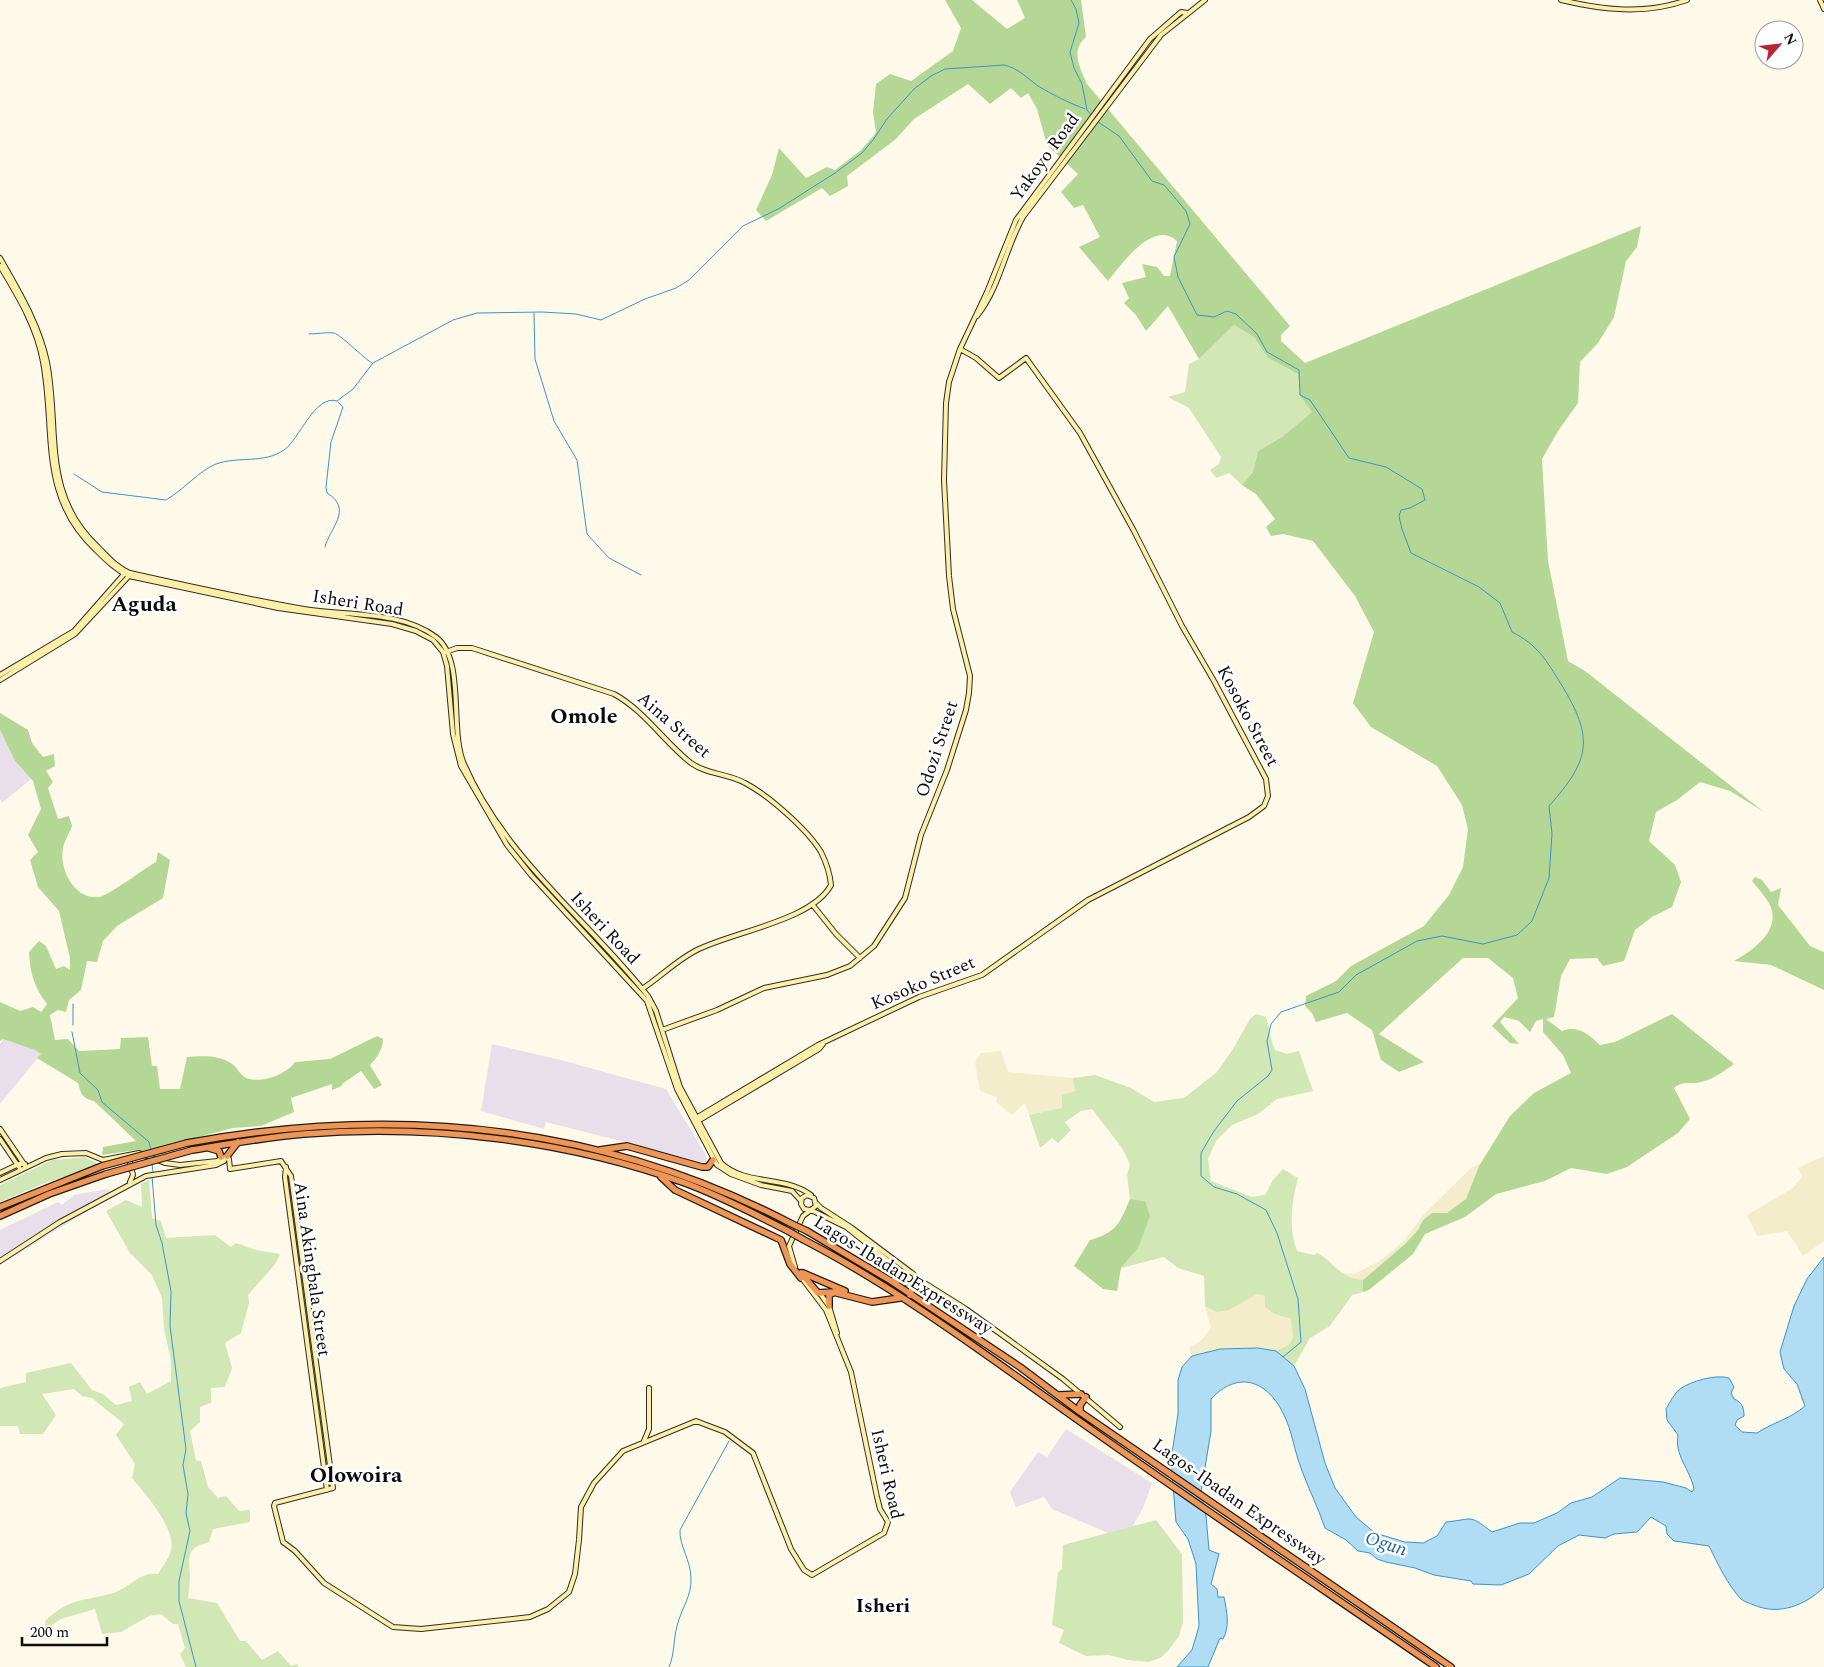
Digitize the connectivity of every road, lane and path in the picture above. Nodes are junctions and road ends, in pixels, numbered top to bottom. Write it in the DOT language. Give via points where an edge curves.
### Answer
graph roads {
  1 [pos="1205,0"];
  2 [pos="1561,0"];
  3 [pos="1687,0"];
  4 [pos="1820,0"];
  5 [pos="1824,9"];
  6 [pos="1188,13"];
  7 [pos="1041,188"];
  8 [pos="0,258"];
  9 [pos="0,266"];
  10 [pos="971,324"];
  11 [pos="960,349"];
  12 [pos="45,363"];
  13 [pos="128,574"];
  14 [pos="141,579"];
  15 [pos="113,593"];
  16 [pos="444,650"];
  17 [pos="0,674"];
  18 [pos="0,680"];
  19 [pos="552,894"];
  20 [pos="812,904"];
  21 [pos="860,958"];
  22 [pos="642,989"];
  23 [pos="662,1030"];
  24 [pos="697,1120"];
  25 [pos="1,1131"];
  26 [pos="0,1139"];
  27 [pos="238,1142"];
  28 [pos="207,1148"];
  29 [pos="596,1150"];
  30 [pos="127,1154"];
  31 [pos="224,1158"];
  32 [pos="714,1160"];
  33 [pos="169,1164"];
  34 [pos="17,1165"];
  35 [pos="26,1166"];
  36 [pos="286,1167"];
  37 [pos="21,1170"];
  38 [pos="133,1172"];
  39 [pos="168,1172"];
  40 [pos="0,1173"];
  41 [pos="660,1175"];
  42 [pos="146,1176"];
  43 [pos="0,1180"];
  44 [pos="129,1184"];
  45 [pos="811,1195"];
  46 [pos="801,1201"];
  47 [pos="816,1202"];
  48 [pos="0,1207"];
  49 [pos="802,1207"];
  50 [pos="811,1210"];
  51 [pos="0,1216"];
  52 [pos="803,1216"];
  53 [pos="0,1261"];
  54 [pos="800,1273"];
  55 [pos="912,1273"];
  56 [pos="904,1276"];
  57 [pos="915,1279"];
  58 [pos="873,1280"];
  59 [pos="891,1280"];
  60 [pos="835,1292"];
  61 [pos="820,1293"];
  62 [pos="910,1294"];
  63 [pos="905,1300"];
  64 [pos="829,1306"];
  65 [pos="839,1340"];
  66 [pos="649,1388"];
  67 [pos="1058,1395"];
  68 [pos="1084,1395"];
  69 [pos="1080,1412"];
  70 [pos="1120,1427"];
  71 [pos="644,1441"];
  72 [pos="327,1490"];
  73 [pos="1436,1667"];
  74 [pos="1451,1667"];
  1 -- 6 [label="main road"];
  2 -- 3 [label="main road" via="1634,10 1661,8"];
  4 -- 5 [label="main road"];
  6 -- 7 [label="main road" via="1155,43"];
  6 -- 7 [label="main road, Yakoyo Road" via="1181,12 1166,22 1150,39"];
  7 -- 10 [label="main road, Yakoyo Road" via="1013,225"];
  8 -- 12 [label="main road, Isheri Road" via="32,317"];
  9 -- 12 [label="main road, Isheri Road" via="33,327"];
  10 -- 11 [label="main road, Odozi Street"];
  11 -- 21 [label="main road, Odozi Street" via="947,389 944,480 950,590 968,667 970,693 947,770 921,835 905,898 874,946"];
  11 -- 24 [label="main road, Kosoko Street" via="982,362 999,378 1026,358 1060,403 1080,433 1182,626 1230,709 1266,779 1268,796 1264,806 1249,817 1088,900 982,975 924,994 824,1042 819,1049"];
  12 -- 13 [label="main road, Isheri Road" via="55,462 64,496 87,536"];
  13 -- 14 [label="main road, Isheri Road"];
  13 -- 15 [label="main road"];
  13 -- 16 [label="main road, Isheri Road" via="306,609 387,618 428,633"];
  13 -- 17 [label="main road" via="74,631"];
  14 -- 15 [label="main road" via="126,582"];
  14 -- 16 [label="main road, Isheri Road" via="278,608 402,626 433,640"];
  15 -- 18 [label="main road" via="76,634"];
  16 -- 19 [label="main road, Isheri Road" via="453,677 456,734 464,764 510,843"];
  16 -- 20 [label="main road, Aina Street" via="472,648 614,694 633,707 696,766 740,781 761,793 804,832 822,854 831,884"];
  19 -- 22 [label="main road, Isheri Road"];
  19 -- 32 [label="main road, Isheri Road" via="647,1001 677,1089"];
  20 -- 21 [label="main road"];
  20 -- 22 [label="main road, Aina Street" via="784,918 695,951"];
  21 -- 23 [label="main road, Odozi Street" via="842,970 764,988"];
  22 -- 23 [label="main road, Isheri Road" via="653,1005"];
  23 -- 24 [label="main road, Isheri Road" via="677,1080"];
  24 -- 45 [label="main road, Isheri Road" via="725,1167"];
  25 -- 35 [label="main road"];
  26 -- 34 [label="main road"];
  27 -- 28 [label="highway, Lagos-Ibadan Expressway"];
  27 -- 31 [label="highway"];
  27 -- 41 [label="highway, Lagos-Ibadan Expressway" via="326,1133 448,1134 554,1148"];
  28 -- 31 [label="highway" via="219,1151"];
  28 -- 51 [label="highway, Lagos-Ibadan Expressway, bridge" via="106,1174"];
  29 -- 32 [label="highway" via="627,1146 702,1167 708,1167"];
  29 -- 48 [label="highway, Lagos-Ibadan Expressway, bridge" via="484,1128 407,1123 298,1126 187,1143 102,1166"];
  29 -- 59 [label="highway, Lagos-Ibadan Expressway, bridge" via="690,1177 807,1231"];
  30 -- 33 [label="main road" via="139,1153"];
  30 -- 35 [label="main road" via="103,1160 86,1153 62,1154"];
  30 -- 38 [label="main road"];
  31 -- 33 [label="main road" via="208,1163"];
  31 -- 36 [label="main road" via="230,1166 281,1161"];
  31 -- 39 [label="main road" via="207,1167"];
  32 -- 46 [label="main road, Isheri Road" via="724,1172 761,1185 787,1189"];
  33 -- 39 [label="main road"];
  34 -- 35 [label="main road"];
  34 -- 37 [label="main road"];
  34 -- 40 [label="main road"];
  35 -- 37 [label="main road"];
  36 -- 72 [label="main road, Aina Akingbala Street"];
  36 -- 72 [label="main road, Aina Akingbala Street" via="290,1176 333,1488"];
  37 -- 43 [label="main road"];
  38 -- 42 [label="main road"];
  38 -- 44 [label="main road"];
  39 -- 42 [label="main road"];
  41 -- 54 [label="highway" via="675,1190 781,1240 790,1264"];
  41 -- 58 [label="highway, Lagos-Ibadan Expressway, bridge" via="687,1184 788,1231"];
  42 -- 44 [label="main road"];
  44 -- 53 [label="main road" via="60,1222"];
  45 -- 46 [label="main road" via="804,1196"];
  45 -- 47 [label="main road"];
  46 -- 49 [label="main road"];
  47 -- 50 [label="main road, Isheri Road"];
  47 -- 55 [label="main road"];
  49 -- 50 [label="main road"];
  49 -- 52 [label="main road"];
  50 -- 52 [label="main road, Isheri Road"];
  50 -- 56 [label="main road" via="846,1227"];
  52 -- 54 [label="main road, Isheri Road" via="791,1239 791,1254"];
  54 -- 58 [label="highway" via="842,1290 873,1299 881,1298 885,1292"];
  54 -- 61 [label="highway"];
  54 -- 65 [label="main road, Isheri Road" via="821,1303"];
  55 -- 56 [label="main road"];
  55 -- 57 [label="main road"];
  56 -- 57 [label="main road" via="907,1284"];
  56 -- 59 [label="highway"];
  57 -- 62 [label="highway"];
  57 -- 68 [label="main road" via="920,1278 966,1309"];
  58 -- 63 [label="highway, Lagos-Ibadan Expressway"];
  59 -- 62 [label="highway, Lagos-Ibadan Expressway"];
  60 -- 61 [label="highway"];
  60 -- 63 [label="highway" via="872,1302"];
  60 -- 64 [label="highway" via="829,1295"];
  61 -- 64 [label="main road, Isheri Road"];
  62 -- 67 [label="highway, Lagos-Ibadan Expressway"];
  63 -- 73 [label="highway, Lagos-Ibadan Expressway"];
  64 -- 65 [label="main road, Isheri Road"];
  65 -- 71 [label="main road, Isheri Road" via="850,1372 880,1509 888,1522 882,1535 812,1575 804,1570 791,1549 755,1458 740,1442 717,1428 696,1421"];
  66 -- 71 [label="main road" via="649,1429"];
  67 -- 68 [label="highway"];
  67 -- 69 [label="highway, Lagos-Ibadan Expressway"];
  68 -- 69 [label="highway"];
  68 -- 70 [label="main road"];
  69 -- 74 [label="highway, Lagos-Ibadan Expressway"];
  71 -- 72 [label="main road" via="623,1451 591,1487 580,1507 575,1574 569,1592 548,1610 530,1617 397,1629 324,1583 282,1540 276,1503"];
}
